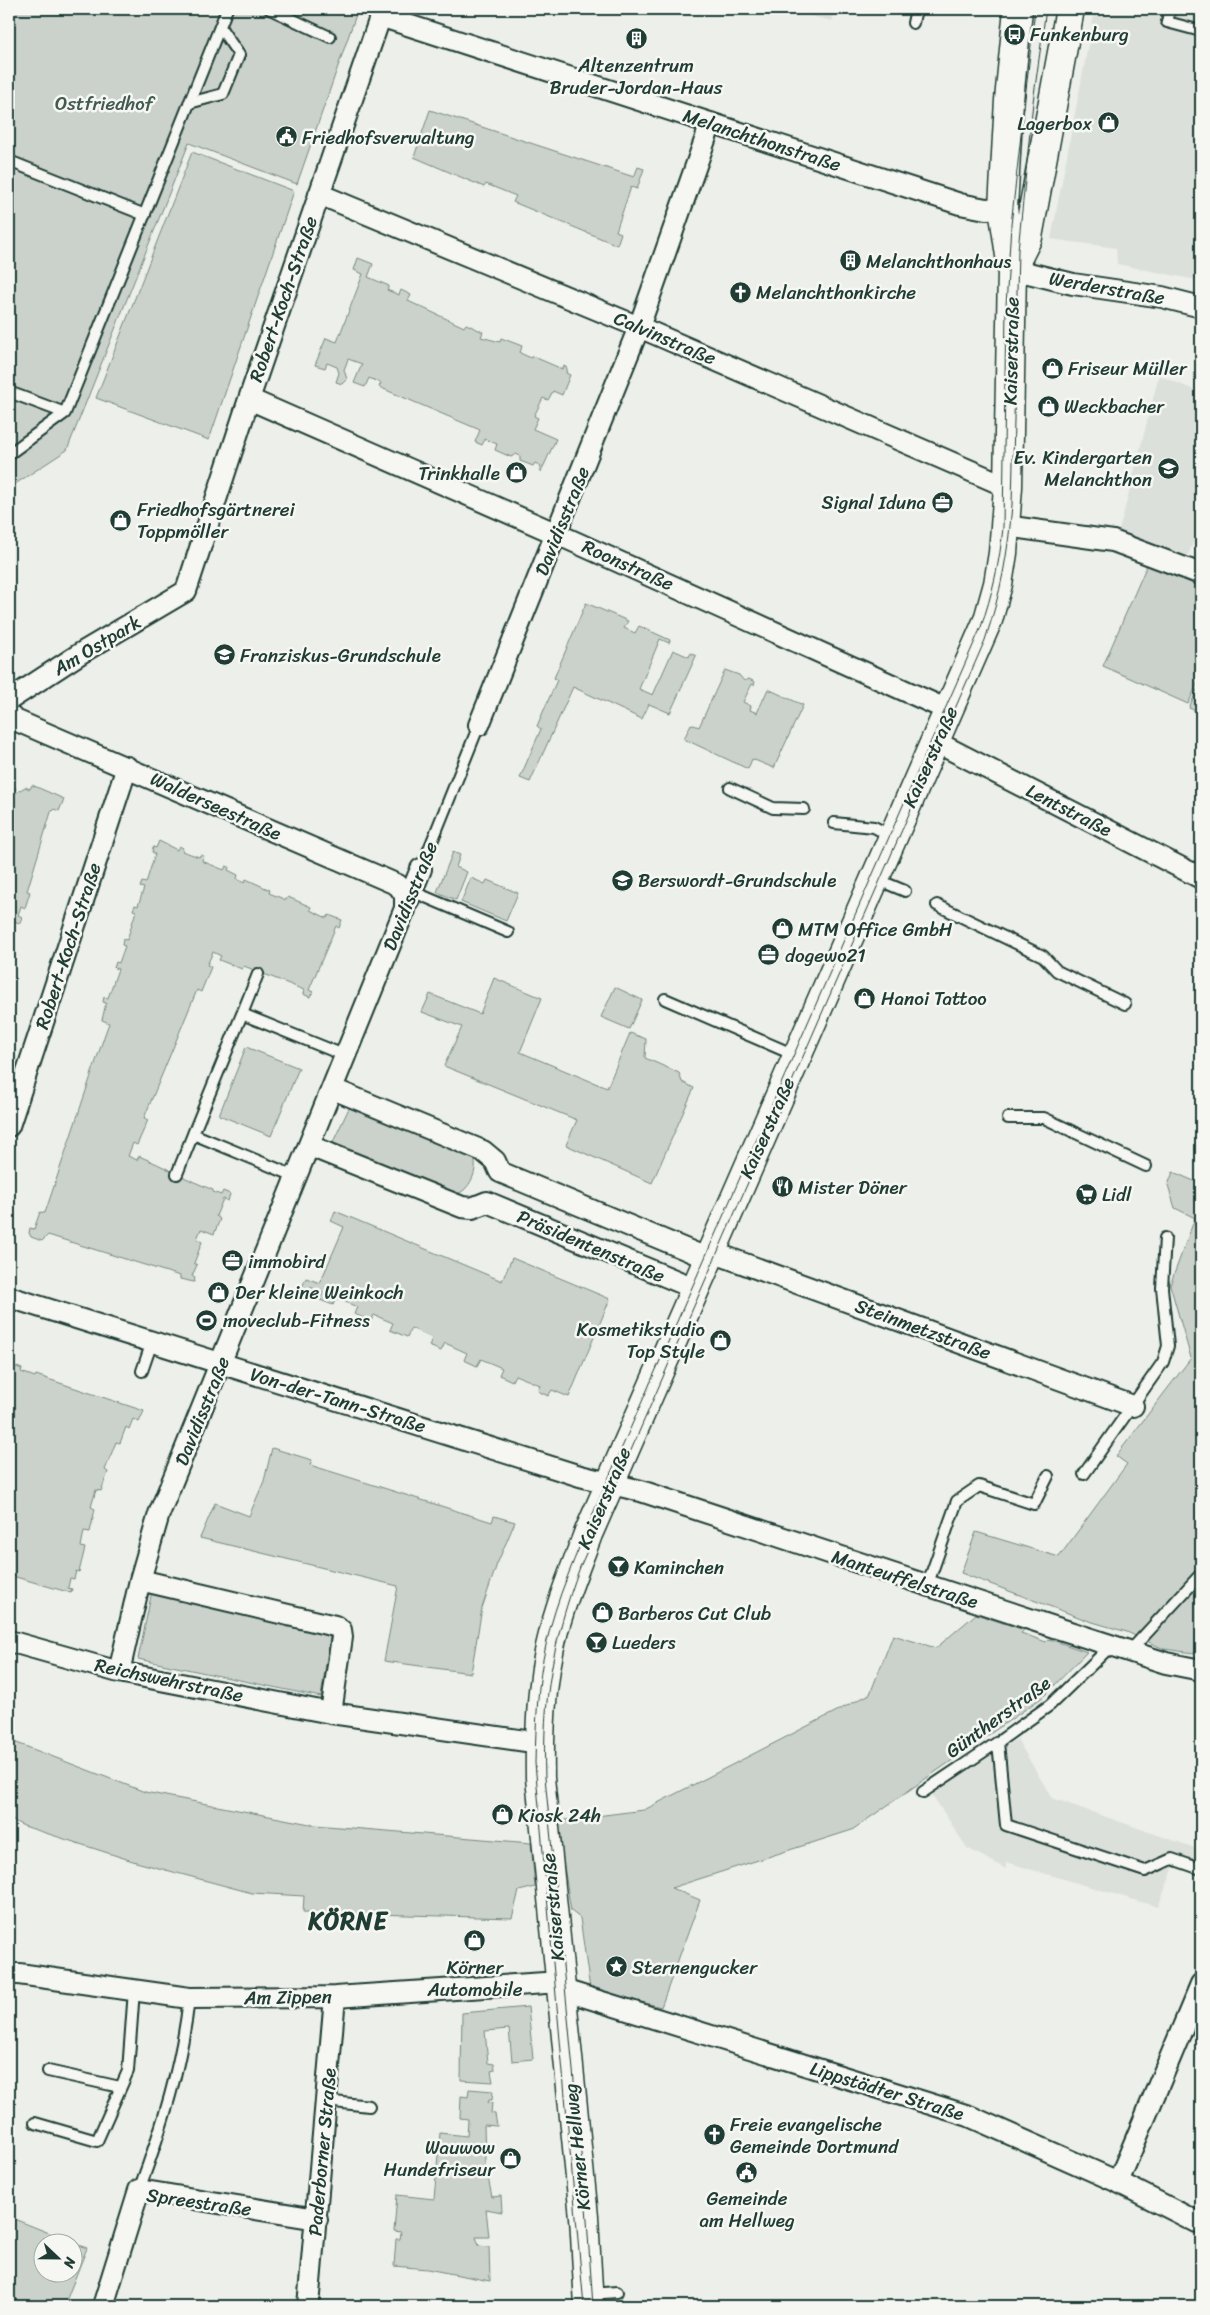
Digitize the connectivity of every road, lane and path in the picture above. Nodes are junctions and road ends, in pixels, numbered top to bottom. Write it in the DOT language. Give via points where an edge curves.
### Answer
graph roads {
  1 [pos="227,9"];
  2 [pos="270,9"];
  3 [pos="916,9"];
  4 [pos="1018,9"];
  5 [pos="1070,9"];
  6 [pos="1170,9"];
  7 [pos="382,12"];
  8 [pos="912,23"];
  9 [pos="220,27"];
  10 [pos="1201,31"];
  11 [pos="330,37"];
  12 [pos="189,103"];
  13 [pos="711,123"];
  14 [pos="9,161"];
  15 [pos="319,194"];
  16 [pos="1003,208"];
  17 [pos="145,215"];
  18 [pos="1012,269"];
  19 [pos="1201,306"];
  20 [pos="639,327"];
  21 [pos="9,392"];
  22 [pos="249,399"];
  23 [pos="65,413"];
  24 [pos="9,454"];
  25 [pos="1008,487"];
  26 [pos="1006,526"];
  27 [pos="557,534"];
  28 [pos="1201,574"];
  29 [pos="186,591"];
  30 [pos="9,700"];
  31 [pos="950,711"];
  32 [pos="9,715"];
  33 [pos="479,725"];
  34 [pos="936,742"];
  35 [pos="127,767"];
  36 [pos="730,788"];
  37 [pos="804,809"];
  38 [pos="834,823"];
  39 [pos="894,838"];
  40 [pos="420,869"];
  41 [pos="1201,878"];
  42 [pos="876,879"];
  43 [pos="405,888"];
  44 [pos="905,891"];
  45 [pos="937,905"];
  46 [pos="508,932"];
  47 [pos="258,974"];
  48 [pos="665,999"];
  49 [pos="1125,1004"];
  50 [pos="242,1014"];
  51 [pos="346,1056"];
  52 [pos="798,1056"];
  53 [pos="333,1089"];
  54 [pos="1008,1118"];
  55 [pos="9,1126"];
  56 [pos="193,1134"];
  57 [pos="310,1146"];
  58 [pos="1146,1166"];
  59 [pos="500,1172"];
  60 [pos="177,1174"];
  61 [pos="297,1177"];
  62 [pos="487,1202"];
  63 [pos="1165,1238"];
  64 [pos="711,1256"];
  65 [pos="696,1290"];
  66 [pos="9,1297"];
  67 [pos="152,1342"];
  68 [pos="221,1364"];
  69 [pos="142,1371"];
  70 [pos="1133,1406"];
  71 [pos="1084,1474"];
  72 [pos="1048,1476"];
  73 [pos="611,1484"];
  74 [pos="1201,1574"];
  75 [pos="140,1580"];
  76 [pos="927,1586"];
  77 [pos="9,1642"];
  78 [pos="1121,1648"];
  79 [pos="1201,1670"];
  80 [pos="118,1672"];
  81 [pos="331,1713"];
  82 [pos="540,1742"];
  83 [pos="998,1742"];
  84 [pos="923,1792"];
  85 [pos="1201,1870"];
  86 [pos="12,1971"];
  87 [pos="1201,1984"];
  88 [pos="560,1985"];
  89 [pos="134,1990"];
  90 [pos="334,1997"];
  91 [pos="189,1998"];
  92 [pos="48,2071"];
  93 [pos="120,2087"];
  94 [pos="326,2101"];
  95 [pos="368,2106"];
  96 [pos="34,2124"];
  97 [pos="1118,2182"];
  98 [pos="139,2190"];
  99 [pos="316,2219"];
  100 [pos="1201,2224"];
  101 [pos="617,2292"];
  102 [pos="589,2300"];
  103 [pos="103,2306"];
  104 [pos="308,2306"];
  1 -- 9 [label="lane"];
  2 -- 11 [label="lane"];
  3 -- 8 [label="lane"];
  4 -- 16 [label="main road, Kaiserstraße"];
  5 -- 18 [label="main road, Kaiserstraße" via="1028,237"];
  6 -- 10 [label="lane" via="1166,22"];
  7 -- 13 [label="street, Melanchthonstraße"];
  7 -- 15 [label="street, Robert-Koch-Straße"];
  9 -- 12 [label="lane"];
  9 -- 12 [label="lane" via="239,56 223,94"];
  12 -- 17 [label="lane"];
  13 -- 16 [label="street, Melanchthonstraße" via="960,204 986,209"];
  13 -- 20 [label="street, Davidisstraße"];
  14 -- 17 [label="lane"];
  15 -- 20 [label="street, Calvinstraße"];
  15 -- 22 [label="street, Robert-Koch-Straße"];
  16 -- 18 [label="main road, Kaiserstraße"];
  17 -- 23 [label="lane"];
  18 -- 19 [label="street, Werderstraße" via="1073,284"];
  18 -- 25 [label="main road, Kaiserstraße"];
  20 -- 25 [label="street, Calvinstraße"];
  20 -- 27 [label="street, Davidisstraße"];
  21 -- 23 [label="lane"];
  22 -- 27 [label="street, Roonstraße"];
  22 -- 29 [label="street, Robert-Koch-Straße"];
  23 -- 24 [label="lane"];
  25 -- 26 [label="main road, Kaiserstraße"];
  26 -- 28 [label="street" via="1113,541"];
  26 -- 31 [label="main road, Kaiserstraße" via="998,584 988,620"];
  27 -- 31 [label="street, Roonstraße"];
  27 -- 33 [label="street, Davidisstraße"];
  29 -- 30 [label="street, Am Ostpark"];
  31 -- 34 [label="main road, Kaiserstraße"];
  32 -- 35 [label="street, Walderseestraße"];
  33 -- 40 [label="lane, Davidisstraße"];
  34 -- 39 [label="main road, Kaiserstraße"];
  34 -- 41 [label="street, Lentstraße"];
  35 -- 43 [label="street, Walderseestraße"];
  35 -- 55 [label="street, Robert-Koch-Straße"];
  36 -- 37 [label="lane" via="773,808"];
  38 -- 39 [label="lane" via="874,827"];
  39 -- 42 [label="main road, Kaiserstraße"];
  40 -- 43 [label="street, Davidisstraße"];
  42 -- 44 [label="lane"];
  42 -- 52 [label="main road, Kaiserstraße"];
  43 -- 46 [label="lane"];
  43 -- 51 [label="street, Davidisstraße" via="405,910"];
  45 -- 49 [label="lane" via="1042,956 1057,971"];
  47 -- 50 [label="lane"];
  48 -- 52 [label="lane"];
  50 -- 51 [label="lane"];
  50 -- 56 [label="lane"];
  51 -- 53 [label="street, Davidisstraße"];
  52 -- 64 [label="main road, Kaiserstraße"];
  53 -- 57 [label="street, Davidisstraße"];
  53 -- 59 [label="street, Präsidentenstraße" via="483,1151 495,1161"];
  54 -- 58 [label="lane" via="1044,1118"];
  56 -- 60 [label="lane"];
  56 -- 61 [label="lane"];
  57 -- 61 [label="street, Davidisstraße"];
  57 -- 62 [label="street" via="462,1207 472,1208"];
  59 -- 62 [label="street"];
  59 -- 64 [label="street, Präsidentenstraße"];
  61 -- 68 [label="street, Davidisstraße"];
  62 -- 65 [label="street, Präsidentenstraße"];
  63 -- 70 [label="lane" via="1162,1288 1168,1346 1163,1362"];
  64 -- 65 [label="main road, Kaiserstraße"];
  64 -- 70 [label="street, Steinmetzstraße"];
  65 -- 73 [label="main road, Kaiserstraße"];
  66 -- 67 [label="street, Von-der-Tann-Straße"];
  67 -- 68 [label="street, Von-der-Tann-Straße"];
  67 -- 69 [label="lane"];
  68 -- 73 [label="street, Von-der-Tann-Straße"];
  68 -- 75 [label="street, Davidisstraße" via="159,1514"];
  70 -- 71 [label="lane"];
  72 -- 76 [label="lane" via="1034,1504 979,1486 957,1501"];
  73 -- 76 [label="street, Manteuffelstraße" via="641,1491"];
  73 -- 82 [label="main road, Kaiserstraße" via="560,1607 546,1670"];
  74 -- 78 [label="lane, Güntherstraße"];
  75 -- 80 [label="street, Davidisstraße"];
  75 -- 81 [label="street" via="336,1626 342,1637"];
  76 -- 78 [label="street, Manteuffelstraße"];
  77 -- 80 [label="street, Reichswehrstraße"];
  78 -- 79 [label="street, Manteuffelstraße" via="1166,1663"];
  78 -- 83 [label="lane, Güntherstraße"];
  80 -- 81 [label="street, Reichswehrstraße"];
  81 -- 82 [label="street, Reichswehrstraße"];
  82 -- 88 [label="main road, Kaiserstraße" via="540,1778"];
  83 -- 84 [label="lane, Güntherstraße"];
  83 -- 85 [label="lane" via="1006,1825 1145,1871 1172,1859"];
  86 -- 89 [label="street, Am Zippen"];
  87 -- 97 [label="street"];
  88 -- 90 [label="street, Am Zippen"];
  88 -- 97 [label="street, Lippstädter Straße" via="766,2054 969,2116"];
  88 -- 102 [label="main road, Körner Hellweg" via="584,2217"];
  89 -- 91 [label="street, Am Zippen"];
  89 -- 93 [label="lane" via="128,2070"];
  90 -- 91 [label="street, Am Zippen"];
  90 -- 94 [label="street, Paderborner Straße"];
  91 -- 98 [label="lane" via="186,2028 158,2139"];
  92 -- 93 [label="lane"];
  93 -- 96 [label="lane" via="97,2140"];
  94 -- 95 [label="lane"];
  94 -- 99 [label="street, Paderborner Straße"];
  97 -- 100 [label="street, Lippstädter Straße"];
  98 -- 99 [label="street, Spreestraße"];
  98 -- 103 [label="street, Spreestraße"];
  99 -- 104 [label="street, Paderborner Straße"];
  101 -- 102 [label="lane"];
}
